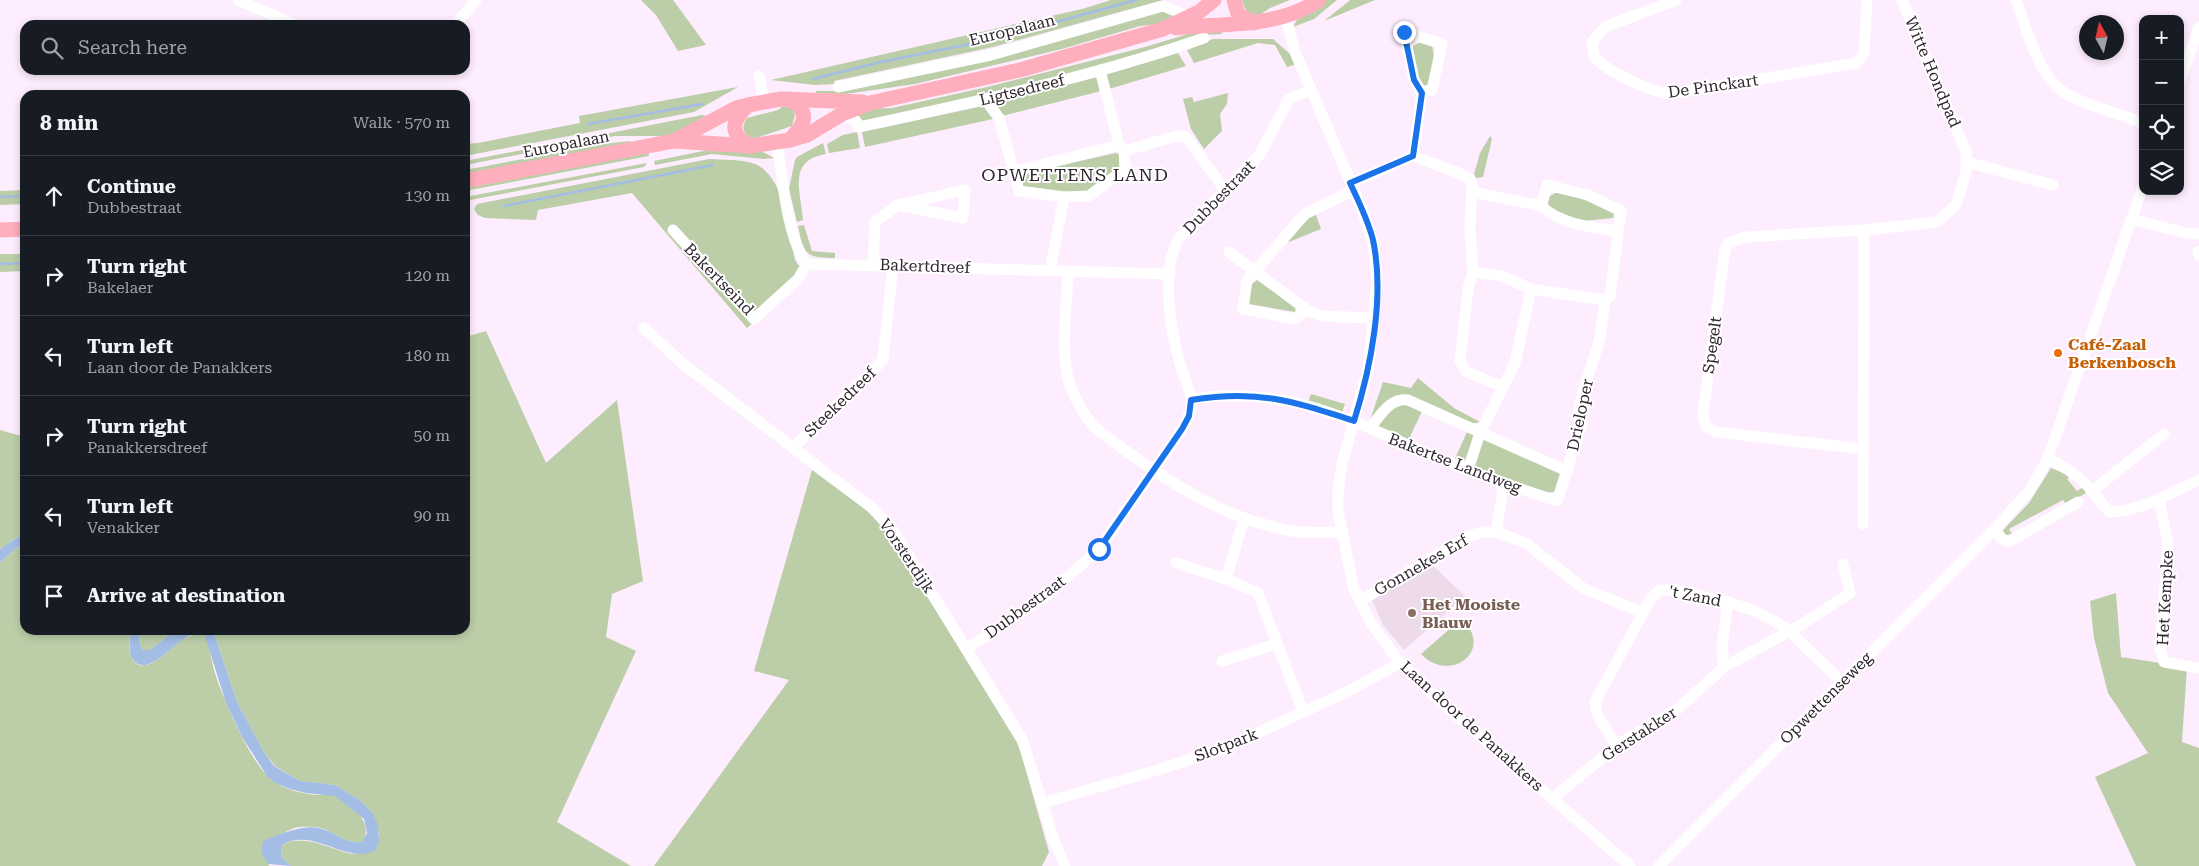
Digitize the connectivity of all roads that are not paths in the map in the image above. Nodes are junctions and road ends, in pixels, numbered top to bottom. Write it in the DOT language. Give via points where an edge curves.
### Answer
graph roads {
  1 [pos="238,0"];
  2 [pos="476,0"];
  3 [pos="1214,0"];
  4 [pos="1234,0"];
  5 [pos="1676,0"];
  6 [pos="1867,0"];
  7 [pos="1902,0"];
  8 [pos="2016,0"];
  9 [pos="1312,2"];
  10 [pos="1284,15"];
  11 [pos="1190,16"];
  12 [pos="284,20"];
  13 [pos="459,20"];
  14 [pos="1254,24"];
  15 [pos="2199,28"];
  16 [pos="1163,29"];
  17 [pos="1204,38"];
  18 [pos="2184,69"];
  19 [pos="1100,70"];
  20 [pos="759,76"];
  21 [pos="838,87"];
  22 [pos="1311,90"];
  23 [pos="1422,93"];
  24 [pos="790,99"];
  25 [pos="986,100"];
  26 [pos="764,102"];
  27 [pos="870,103"];
  28 [pos="748,105"];
  29 [pos="842,114"];
  30 [pos="2139,121"];
  31 [pos="674,141"];
  32 [pos="784,141"];
  33 [pos="1964,143"];
  34 [pos="750,146"];
  35 [pos="1121,148"];
  36 [pos="1413,156"];
  37 [pos="1966,162"];
  38 [pos="1013,172"];
  39 [pos="470,180"];
  40 [pos="2053,185"];
  41 [pos="1352,187"];
  42 [pos="1226,191"];
  43 [pos="1477,193"];
  44 [pos="2139,195"];
  45 [pos="1064,197"];
  46 [pos="898,205"];
  47 [pos="1542,206"];
  48 [pos="2130,219"];
  49 [pos="20,229"];
  50 [pos="0,230"];
  51 [pos="673,230"];
  52 [pos="1864,230"];
  53 [pos="1618,231"];
  54 [pos="2199,234"];
  55 [pos="1229,252"];
  56 [pos="807,264"];
  57 [pos="873,265"];
  58 [pos="893,266"];
  59 [pos="1050,271"];
  60 [pos="1068,272"];
  61 [pos="1255,272"];
  62 [pos="1473,272"];
  63 [pos="1170,274"];
  64 [pos="1531,289"];
  65 [pos="1605,300"];
  66 [pos="1307,310"];
  67 [pos="1374,318"];
  68 [pos="644,328"];
  69 [pos="1503,387"];
  70 [pos="1191,400"];
  71 [pos="1354,421"];
  72 [pos="1370,428"];
  73 [pos="1480,433"];
  74 [pos="2164,434"];
  75 [pos="793,448"];
  76 [pos="1862,450"];
  77 [pos="2048,458"];
  78 [pos="1468,470"];
  79 [pos="1154,471"];
  80 [pos="1567,471"];
  81 [pos="2199,480"];
  82 [pos="1504,484"];
  83 [pos="2092,491"];
  84 [pos="2159,499"];
  85 [pos="1557,501"];
  86 [pos="2078,502"];
  87 [pos="1244,519"];
  88 [pos="1863,524"];
  89 [pos="1993,531"];
  90 [pos="1341,532"];
  91 [pos="1496,532"];
  92 [pos="1176,563"];
  93 [pos="1843,564"];
  94 [pos="1226,578"];
  95 [pos="1360,601"];
  96 [pos="1728,602"];
  97 [pos="1643,613"];
  98 [pos="1790,632"];
  99 [pos="1276,644"];
  100 [pos="968,648"];
  101 [pos="1222,661"];
  102 [pos="1400,662"];
  103 [pos="1724,667"];
  104 [pos="2199,668"];
  105 [pos="1842,682"];
  106 [pos="1303,712"];
  107 [pos="1616,746"];
  108 [pos="1552,799"];
  109 [pos="1042,803"];
  110 [pos="1065,866"];
  111 [pos="1630,866"];
  112 [pos="1658,866"];
  1 -- 12 [label="street"];
  2 -- 13 [label="street"];
  3 -- 11 [label="main road"];
  4 -- 14 [label="main road" via="1238,14"];
  5 -- 6 [label="street, De Pinckart" via="1604,27 1592,42 1594,56 1639,84 1659,93 1671,94 1856,63 1864,53"];
  7 -- 33 [label="street, Witte Hondpad"];
  8 -- 30 [label="street" via="2042,65 2053,82 2069,95"];
  9 -- 10 [label="main road"];
  10 -- 14 [label="main road"];
  10 -- 22 [label="street, Laan door de Panakkers"];
  11 -- 16 [label="main road"];
  11 -- 21 [label="street, Europalaan" via="1163,6 991,55"];
  14 -- 16 [label="main road"];
  15 -- 18 [label="street"];
  16 -- 27 [label="main road" via="1020,70"];
  17 -- 19 [label="street, Ligtsedreef"];
  19 -- 25 [label="street, Ligtsedreef"];
  19 -- 35 [label="street"];
  20 -- 26 [label="street"];
  22 -- 41 [label="street, Laan door de Panakkers"];
  22 -- 42 [label="street, Dubbestraat" via="1289,99 1260,154"];
  23 -- 23 [label="street" via="1432,90 1442,44 1404,32 1414,80"];
  23 -- 36 [label="street"];
  24 -- 26 [label="main road"];
  24 -- 27 [label="main road"];
  24 -- 32 [label="main road" via="802,109 804,118 801,127"];
  25 -- 29 [label="street, Ligtsedreef" via="859,127 856,121"];
  25 -- 38 [label="street" via="999,118"];
  26 -- 28 [label="main road"];
  27 -- 29 [label="main road"];
  28 -- 31 [label="main road, Europalaan" via="736,108"];
  28 -- 34 [label="main road" via="739,113 734,126 737,135"];
  29 -- 32 [label="main road" via="807,135"];
  31 -- 34 [label="main road, Europalaan"];
  31 -- 39 [label="main road, Europalaan"];
  32 -- 34 [label="main road"];
  32 -- 56 [label="street" via="788,209 799,254"];
  33 -- 37 [label="street, Spegelt"];
  35 -- 38 [label="street"];
  35 -- 42 [label="street" via="1176,136 1186,137"];
  35 -- 45 [label="street" via="1125,169 1090,196"];
  36 -- 41 [label="street"];
  36 -- 43 [label="street" via="1470,179"];
  37 -- 40 [label="street"];
  37 -- 52 [label="street, Spegelt" via="1956,205 1937,222"];
  38 -- 45 [label="street" via="1019,191"];
  41 -- 61 [label="street" via="1305,214"];
  41 -- 67 [label="street, Laan door de Panakkers" via="1373,242 1377,279"];
  42 -- 63 [label="street, Dubbestraat" via="1178,239"];
  43 -- 47 [label="street"];
  43 -- 62 [label="street" via="1470,228"];
  44 -- 48 [label="street, Opwettenseweg"];
  45 -- 59 [label="street"];
  46 -- 46 [label="street" via="962,218 965,190 946,194"];
  46 -- 57 [label="street" via="875,222"];
  47 -- 53 [label="street" via="1552,216 1580,225"];
  47 -- 53 [label="street, Drieloper" via="1548,185 1588,195 1621,211"];
  48 -- 54 [label="street" via="2186,234"];
  48 -- 77 [label="street, Opwettenseweg"];
  49 -- 50 [label="main road"];
  51 -- 56 [label="street, Bakertseind" via="754,320 798,279"];
  52 -- 76 [label="street"];
  52 -- 76 [label="street, Spegelt" via="1745,236 1729,243 1725,249 1703,414 1706,426 1716,432"];
  53 -- 65 [label="street, Drieloper" via="1610,296"];
  55 -- 61 [label="street"];
  56 -- 57 [label="street, Bakertdreef"];
  57 -- 58 [label="street, Bakertdreef"];
  58 -- 59 [label="street, Bakertdreef"];
  58 -- 75 [label="street, Steekedreef" via="883,360"];
  59 -- 60 [label="street, Bakertdreef"];
  60 -- 63 [label="street, Bakertdreef"];
  60 -- 79 [label="street" via="1066,362 1069,382 1078,404 1089,421"];
  61 -- 66 [label="street"];
  61 -- 66 [label="street" via="1247,280 1243,309 1295,319"];
  62 -- 64 [label="street" via="1502,276"];
  62 -- 69 [label="street" via="1460,361 1467,372"];
  63 -- 70 [label="street, Dubbestraat" via="1172,328"];
  64 -- 65 [label="street"];
  64 -- 69 [label="street" via="1515,363"];
  65 -- 80 [label="street, Drieloper" via="1600,338 1579,406 1582,423"];
  66 -- 67 [label="street" via="1321,316"];
  67 -- 71 [label="street, Laan door de Panakkers" via="1366,381"];
  68 -- 75 [label="street, Vorsterdijk" via="682,364"];
  69 -- 73 [label="street"];
  70 -- 71 [label="street, Bakertse Landweg" via="1251,395 1276,398"];
  70 -- 79 [label="street, Dubbestraat" via="1189,416"];
  71 -- 72 [label="street, Bakertse Landweg"];
  71 -- 90 [label="street, Laan door de Panakkers" via="1338,492"];
  72 -- 73 [label="street" via="1391,404 1402,399"];
  72 -- 78 [label="street, Bakertse Landweg"];
  73 -- 78 [label="street"];
  73 -- 80 [label="street"];
  74 -- 83 [label="street"];
  75 -- 100 [label="street, Vorsterdijk" via="872,507 892,529"];
  76 -- 88 [label="street"];
  77 -- 83 [label="street" via="2069,469"];
  77 -- 89 [label="street, Opwettenseweg" via="2030,490"];
  78 -- 82 [label="street, Bakertse Landweg"];
  79 -- 87 [label="street" via="1204,502"];
  79 -- 100 [label="street, Dubbestraat" via="1099,549 1046,596"];
  80 -- 85 [label="street, Drieloper"];
  81 -- 84 [label="street"];
  82 -- 85 [label="street, Bakertse Landweg"];
  82 -- 91 [label="street"];
  83 -- 84 [label="street" via="2110,512"];
  84 -- 104 [label="street, Het Kempke" via="2168,543 2160,649 2164,662"];
  86 -- 89 [label="street" via="2010,541"];
  87 -- 90 [label="street" via="1304,533"];
  87 -- 94 [label="street"];
  89 -- 105 [label="street, Opwettenseweg"];
  90 -- 95 [label="street, Laan door de Panakkers" via="1348,570"];
  91 -- 95 [label="street, Gonnekes Erf" via="1469,536"];
  91 -- 97 [label="street" via="1526,543 1583,588"];
  92 -- 94 [label="street"];
  93 -- 98 [label="street, Gerstakker" via="1850,593"];
  94 -- 99 [label="street" via="1258,593"];
  95 -- 102 [label="street, Laan door de Panakkers" via="1382,641"];
  96 -- 97 [label="street, 't Zand" via="1677,590 1660,590 1650,599"];
  96 -- 98 [label="street, 't Zand" via="1755,611"];
  96 -- 103 [label="street" via="1722,646"];
  97 -- 107 [label="street" via="1595,702 1597,714"];
  98 -- 103 [label="street, Gerstakker"];
  98 -- 105 [label="street, 't Zand"];
  99 -- 101 [label="street"];
  99 -- 106 [label="street"];
  100 -- 109 [label="street, Vorsterdijk" via="1022,739"];
  102 -- 106 [label="street, Slotpark" via="1348,692"];
  102 -- 108 [label="street, Laan door de Panakkers"];
  103 -- 107 [label="street, Gerstakker" via="1679,708"];
  105 -- 112 [label="street, Opwettenseweg"];
  106 -- 109 [label="street, Slotpark" via="1222,749"];
  107 -- 108 [label="street, Gerstakker"];
  108 -- 111 [label="street, Laan door de Panakkers"];
  109 -- 110 [label="street, Vorsterdijk"];
}
